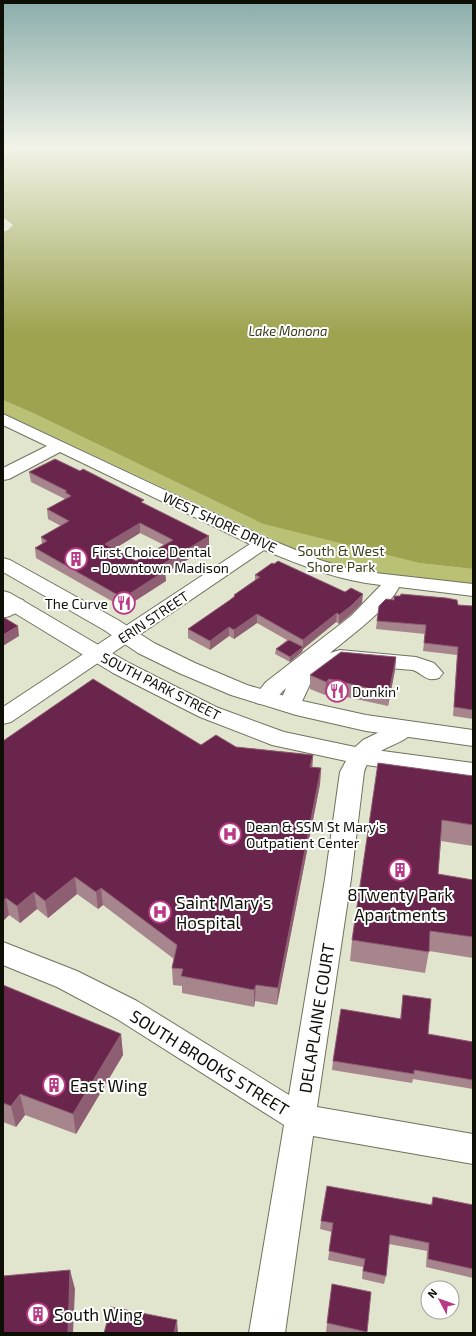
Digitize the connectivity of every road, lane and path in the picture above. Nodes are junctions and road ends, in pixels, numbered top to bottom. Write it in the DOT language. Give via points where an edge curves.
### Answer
graph roads {
  1 [pos="3,419"];
  2 [pos="59,446"];
  3 [pos="3,475"];
  4 [pos="263,543"];
  5 [pos="3,564"];
  6 [pos="393,581"];
  7 [pos="473,590"];
  8 [pos="7,604"];
  9 [pos="126,635"];
  10 [pos="98,654"];
  11 [pos="432,673"];
  12 [pos="264,698"];
  13 [pos="290,705"];
  14 [pos="3,717"];
  15 [pos="404,729"];
  16 [pos="473,738"];
  17 [pos="360,756"];
  18 [pos="473,772"];
  19 [pos="3,953"];
  20 [pos="301,1119"];
  21 [pos="473,1149"];
  22 [pos="267,1333"];
  1 -- 2 [label="street, WEST SHORE DRIVE"];
  2 -- 3 [label="street"];
  2 -- 4 [label="street, WEST SHORE DRIVE"];
  4 -- 6 [label="street, WEST SHORE DRIVE" via="325,568"];
  4 -- 9 [label="street, ERIN STREET"];
  5 -- 9 [label="main road, SOUTH PARK STREET"];
  6 -- 7 [label="street, WEST SHORE DRIVE"];
  6 -- 12 [label="street" via="388,591 358,620 274,687"];
  8 -- 10 [label="main road, SOUTH PARK STREET"];
  9 -- 10 [label="street, ERIN STREET"];
  9 -- 12 [label="main road, SOUTH PARK STREET" via="187,668"];
  10 -- 14 [label="street, ERIN STREET"];
  10 -- 17 [label="main road, SOUTH PARK STREET" via="208,712 280,740"];
  11 -- 13 [label="street" via="416,664 330,658 301,681"];
  12 -- 13 [label="main road, SOUTH PARK STREET"];
  13 -- 15 [label="main road, SOUTH PARK STREET"];
  15 -- 16 [label="main road, SOUTH PARK STREET"];
  15 -- 17 [label="street, DELAPLAINE COURT" via="371,746"];
  17 -- 18 [label="main road, SOUTH PARK STREET"];
  17 -- 20 [label="street, DELAPLAINE COURT" via="352,772"];
  19 -- 20 [label="street, SOUTH BROOKS STREET" via="67,979 127,1010"];
  20 -- 21 [label="street, SOUTH BROOKS STREET"];
  20 -- 22 [label="street, DELAPLAINE COURT"];
}
